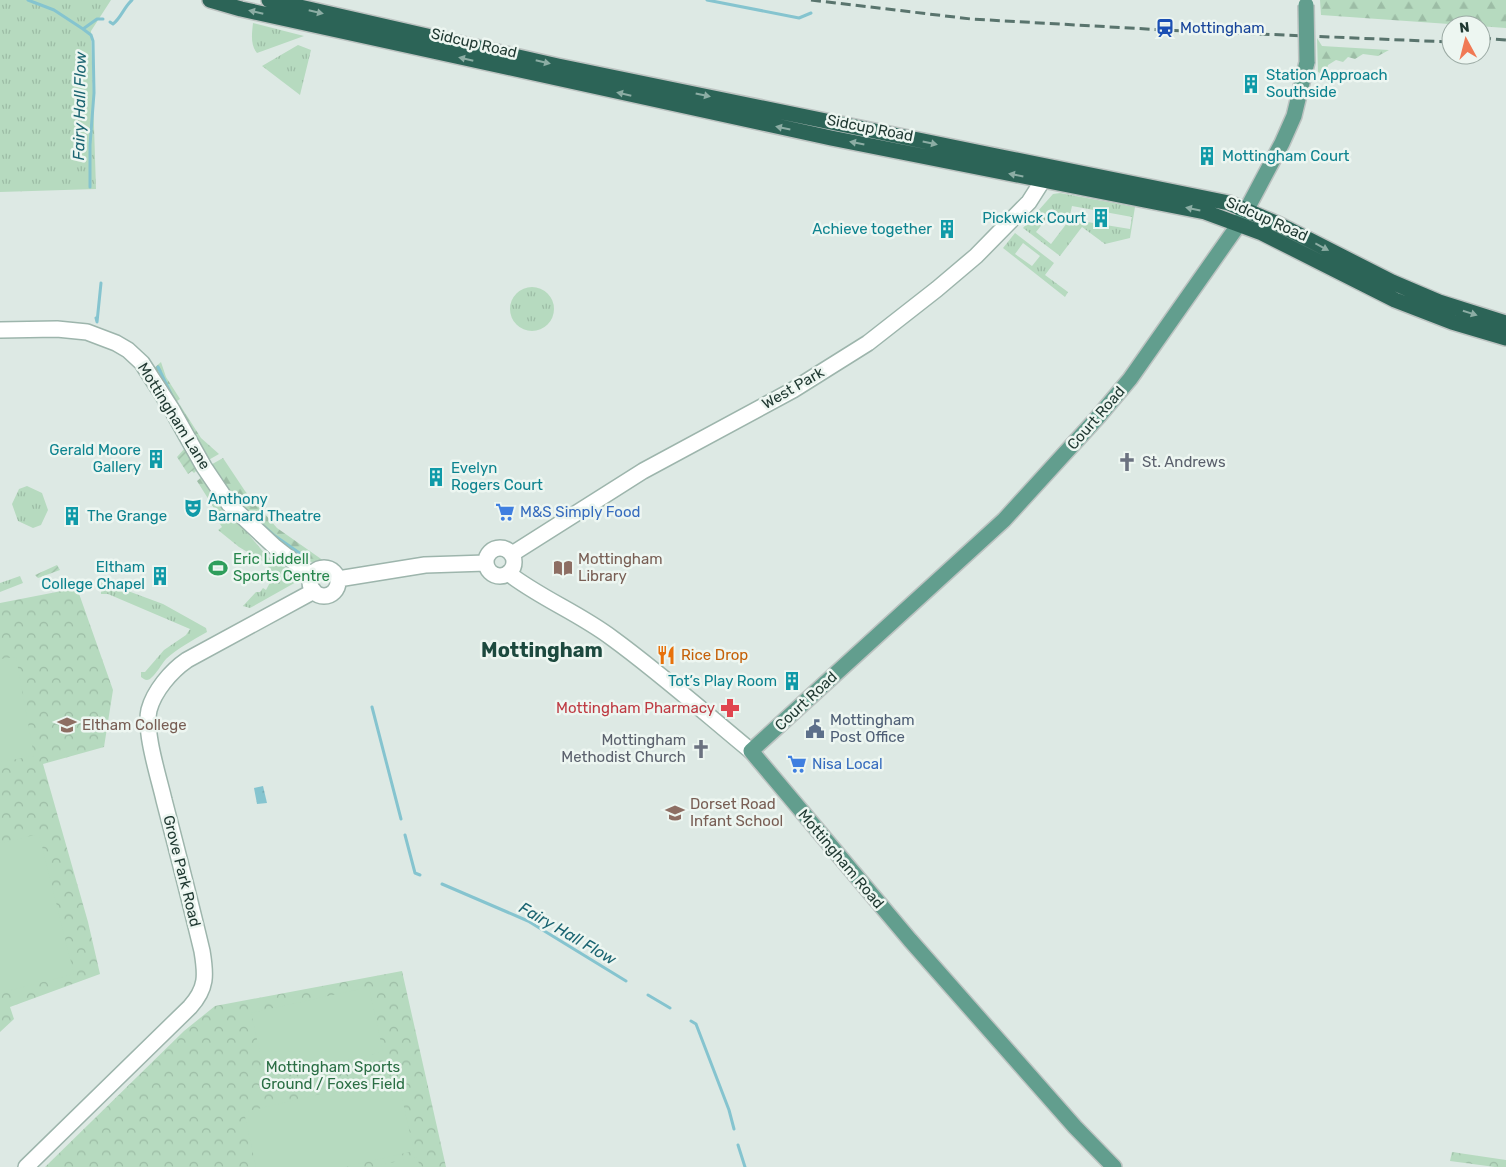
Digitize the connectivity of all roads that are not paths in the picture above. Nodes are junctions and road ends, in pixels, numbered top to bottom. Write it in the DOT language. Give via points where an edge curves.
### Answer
graph roads {
  1 [pos="210,0"];
  2 [pos="269,0"];
  3 [pos="1305,2"];
  4 [pos="1043,180"];
  5 [pos="1247,210"];
  6 [pos="1239,224"];
  7 [pos="1506,323"];
  8 [pos="0,330"];
  9 [pos="1506,338"];
  10 [pos="512,554"];
  11 [pos="486,563"];
  12 [pos="508,573"];
  13 [pos="338,579"];
  14 [pos="313,583"];
  15 [pos="751,751"];
  16 [pos="26,1167"];
  17 [pos="1114,1167"];
  4 -- 1 [label="highway, Sidcup Road, one-way" via="697,110"];
  2 -- 5 [label="highway, Sidcup Road, one-way" via="558,66 1224,201"];
  3 -- 5 [label="main road, Court Road, bridge" via="1307,62 1294,116"];
  6 -- 4 [label="highway, Sidcup Road, one-way" via="1205,212"];
  4 -- 10 [label="main road, West Park" via="1029,202 976,256 868,343 793,390 643,471"];
  5 -- 6 [label="main road, Court Road"];
  5 -- 7 [label="highway, Sidcup Road, one-way" via="1392,282 1462,310"];
  6 -- 9 [label="highway, Sidcup Road" via="1395,300"];
  6 -- 15 [label="main road, Court Road" via="1130,379 1004,520"];
  8 -- 14 [label="main road, Mottingham Lane" via="87,332 116,342 128,350 142,363 229,504"];
  10 -- 11 [label="main road" via="495,549 488,554"];
  10 -- 12 [label="main road" via="514,564"];
  11 -- 12 [label="main road" via="498,576"];
  11 -- 13 [label="main road" via="425,564"];
  12 -- 15 [label="main road, Mottingham Road" via="524,586 614,639"];
  13 -- 14 [label="main road" via="334,572 318,570"];
  13 -- 14 [label="main road" via="337,587 324,596"];
  14 -- 16 [label="main road, Grove Park Road" via="187,660 170,675 149,710 156,766 202,951 204,985 190,1007"];
  15 -- 17 [label="main road, Mottingham Road" via="910,940"];
}
